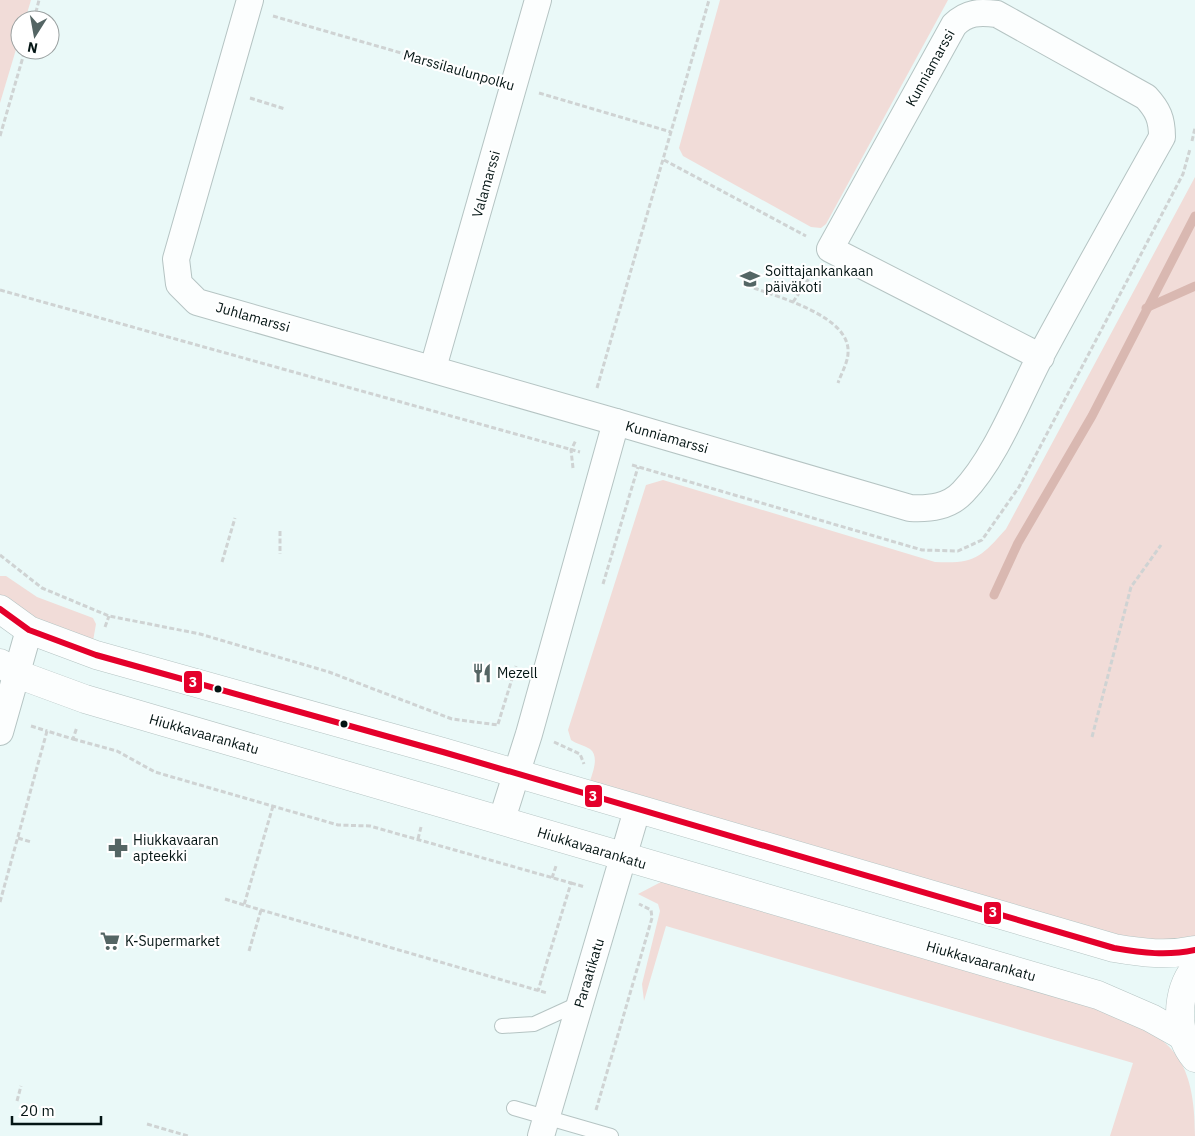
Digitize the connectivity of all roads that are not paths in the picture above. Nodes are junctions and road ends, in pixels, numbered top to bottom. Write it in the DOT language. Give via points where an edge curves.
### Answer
graph roads {
  1 [pos="538,0"];
  2 [pos="249,4"];
  3 [pos="1041,357"];
  4 [pos="433,368"];
  5 [pos="616,422"];
  6 [pos="0,610"];
  7 [pos="29,630"];
  8 [pos="8,669"];
  9 [pos="0,732"];
  10 [pos="516,774"];
  11 [pos="637,810"];
  12 [pos="502,819"];
  13 [pos="624,858"];
  14 [pos="1195,950"];
  15 [pos="1195,968"];
  16 [pos="580,1003"];
  17 [pos="502,1026"];
  18 [pos="1191,1054"];
  19 [pos="514,1108"];
  20 [pos="543,1127"];
  21 [pos="612,1136"];
  1 -- 4 [label="street, Valamarssi"];
  2 -- 4 [label="street, Juhlamarssi" via="176,259 179,284 197,302"];
  3 -- 3 [label="street, Kunniamarssi" via="1162,137 1162,123 1158,110 1146,97 997,14 980,12 963,16 954,25 830,249"];
  3 -- 5 [label="street, Kunniamarssi" via="983,466 962,493 948,503 928,508 910,508"];
  4 -- 5 [label="street, Juhlamarssi"];
  5 -- 10 [label="street, Kunniamarssi"];
  6 -- 7 [label="street"];
  7 -- 8 [label="street"];
  7 -- 10 [label="street" via="96,655"];
  8 -- 9 [label="street"];
  8 -- 12 [label="street, Hiukkavaarankatu" via="85,699"];
  10 -- 11 [label="street"];
  10 -- 12 [label="street, Kunniamarssi"];
  11 -- 13 [label="street, Paraatikatu"];
  11 -- 14 [label="street" via="1114,948 1149,955"];
  12 -- 13 [label="street, Hiukkavaarankatu"];
  13 -- 16 [label="street, Paraatikatu"];
  13 -- 18 [label="street, Hiukkavaarankatu" via="1098,995 1151,1018"];
  15 -- 18 [label="street" via="1182,995 1180,1015"];
  16 -- 17 [label="lane" via="534,1024"];
  16 -- 20 [label="street, Paraatikatu"];
  19 -- 20 [label="lane"];
  20 -- 21 [label="lane" via="590,1130"];
}
